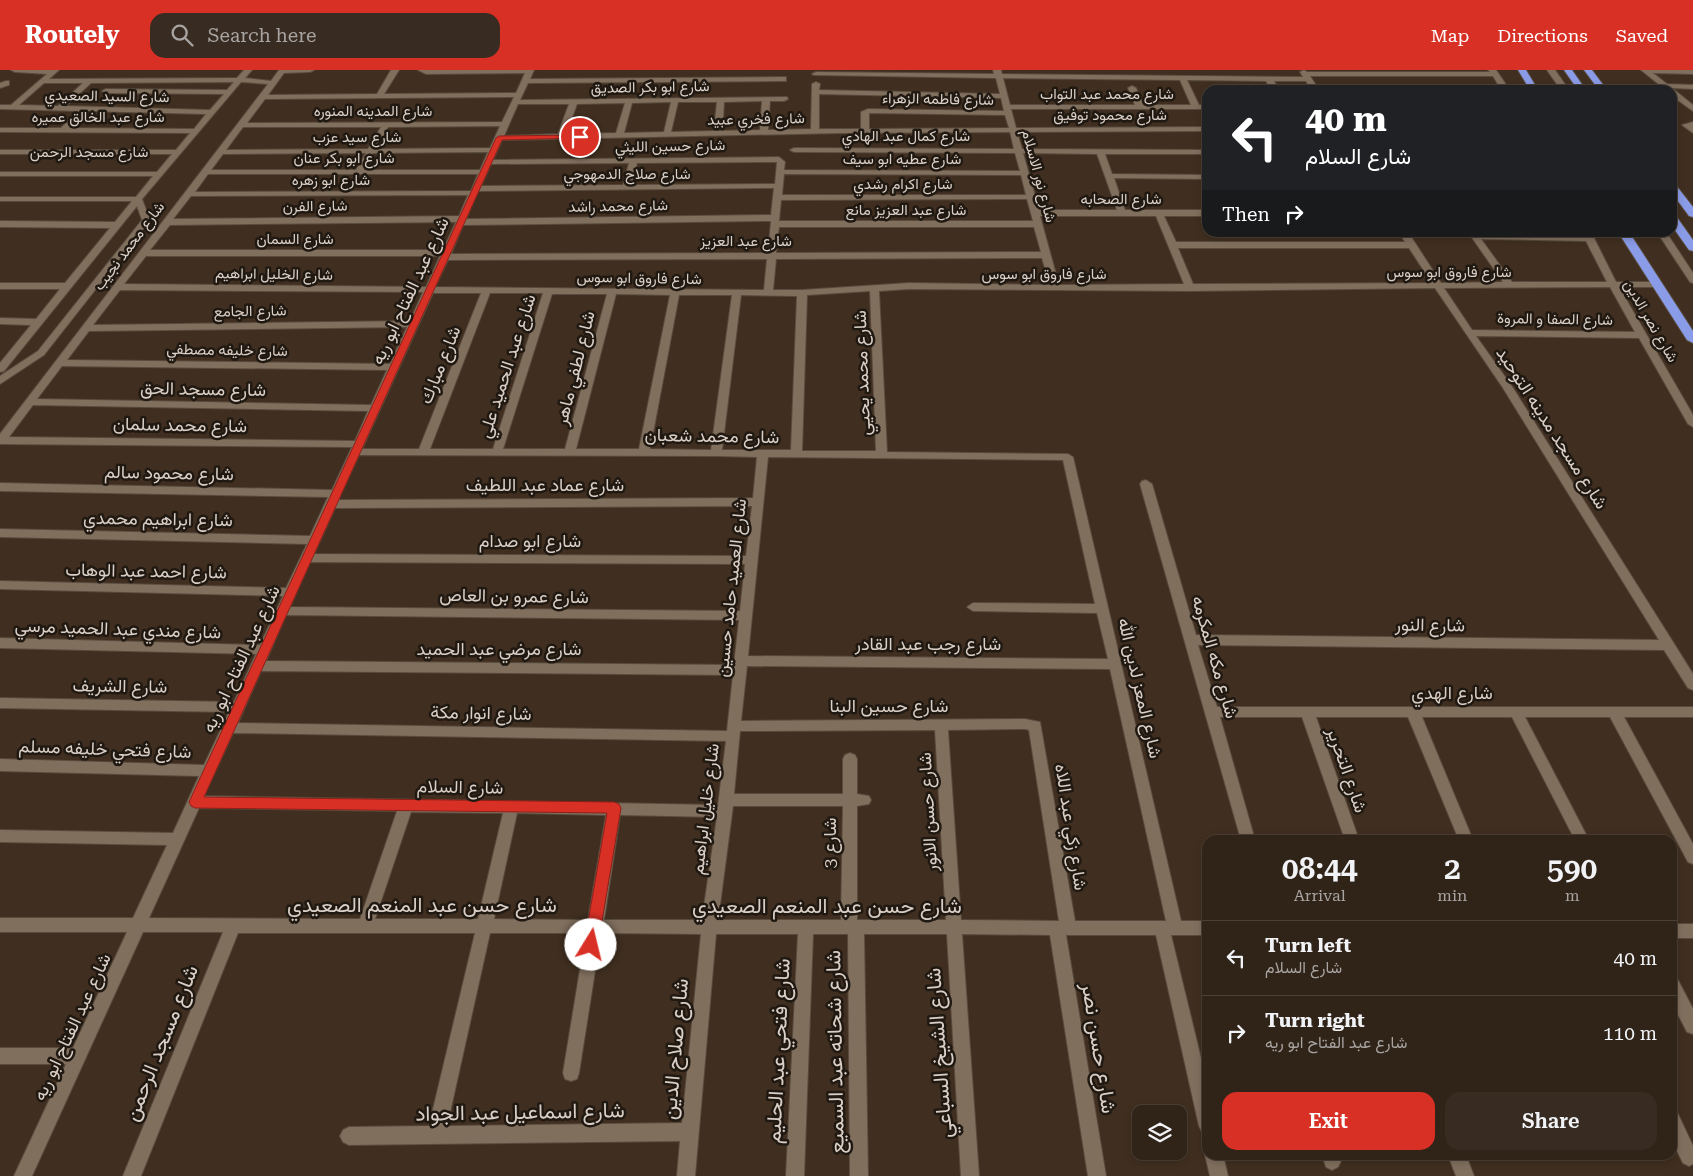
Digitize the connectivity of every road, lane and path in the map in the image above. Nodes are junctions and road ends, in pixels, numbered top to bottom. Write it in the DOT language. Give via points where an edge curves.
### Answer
graph roads {
  1 [pos="14,70"];
  2 [pos="248,70"];
  3 [pos="310,70"];
  4 [pos="395,70"];
  5 [pos="422,70"];
  6 [pos="530,70"];
  7 [pos="699,70"];
  8 [pos="1522,70"];
  9 [pos="1551,70"];
  10 [pos="1568,70"];
  11 [pos="1588,70"];
  12 [pos="1646,70"];
  13 [pos="54,71"];
  14 [pos="282,71"];
  15 [pos="816,72"];
  16 [pos="1493,72"];
  17 [pos="1693,72"];
  18 [pos="871,73"];
  19 [pos="927,73"];
  20 [pos="998,74"];
  21 [pos="1049,74"];
  22 [pos="1101,74"];
  23 [pos="1305,74"];
  24 [pos="1184,78"];
  25 [pos="783,79"];
  26 [pos="1269,79"];
  27 [pos="697,80"];
  28 [pos="43,81"];
  29 [pos="89,81"];
  30 [pos="525,81"];
  31 [pos="239,82"];
  32 [pos="273,83"];
  33 [pos="1272,85"];
  34 [pos="1312,85"];
  35 [pos="1501,85"];
  36 [pos="1531,85"];
  37 [pos="1562,85"];
  38 [pos="1578,85"];
  39 [pos="1598,85"];
  40 [pos="1664,85"];
  41 [pos="1693,87"];
  42 [pos="1132,88"];
  43 [pos="1677,88"];
  44 [pos="106,91"];
  45 [pos="229,92"];
  46 [pos="816,92"];
  47 [pos="379,96"];
  48 [pos="1004,96"];
  49 [pos="1677,96"];
  50 [pos="262,97"];
  51 [pos="517,98"];
  52 [pos="766,99"];
  53 [pos="784,99"];
  54 [pos="675,100"];
  55 [pos="721,100"];
  56 [pos="574,101"];
  57 [pos="629,101"];
  58 [pos="0,107"];
  59 [pos="14,107"];
  60 [pos="1140,107"];
  61 [pos="1196,107"];
  62 [pos="1202,107"];
  63 [pos="60,108"];
  64 [pos="84,109"];
  65 [pos="1693,109"];
  66 [pos="1008,110"];
  67 [pos="213,112"];
  68 [pos="719,120"];
  69 [pos="386,124"];
  70 [pos="506,124"];
  71 [pos="1693,124"];
  72 [pos="241,125"];
  73 [pos="1013,129"];
  74 [pos="1202,129"];
  75 [pos="0,130"];
  76 [pos="63,130"];
  77 [pos="197,130"];
  78 [pos="865,130"];
  79 [pos="1693,131"];
  80 [pos="815,132"];
  81 [pos="764,134"];
  82 [pos="667,135"];
  83 [pos="619,136"];
  84 [pos="561,137"];
  85 [pos="497,144"];
  86 [pos="794,150"];
  87 [pos="1018,150"];
  88 [pos="372,151"];
  89 [pos="1100,151"];
  90 [pos="0,152"];
  91 [pos="178,152"];
  92 [pos="220,152"];
  93 [pos="1202,152"];
  94 [pos="634,160"];
  95 [pos="486,167"];
  96 [pos="205,172"];
  97 [pos="360,172"];
  98 [pos="779,172"];
  99 [pos="1024,173"];
  100 [pos="0,174"];
  101 [pos="159,174"];
  102 [pos="1109,176"];
  103 [pos="1202,177"];
  104 [pos="778,186"];
  105 [pos="627,188"];
  106 [pos="475,191"];
  107 [pos="1677,193"];
  108 [pos="188,194"];
  109 [pos="1031,197"];
  110 [pos="776,198"];
  111 [pos="0,199"];
  112 [pos="138,199"];
  113 [pos="1035,213"];
  114 [pos="1122,213"];
  115 [pos="1159,213"];
  116 [pos="1202,213"];
  117 [pos="1693,214"];
  118 [pos="462,221"];
  119 [pos="774,221"];
  120 [pos="167,222"];
  121 [pos="0,224"];
  122 [pos="1038,224"];
  123 [pos="117,225"];
  124 [pos="1677,225"];
  125 [pos="1406,237"];
  126 [pos="1475,237"];
  127 [pos="1588,237"];
  128 [pos="1626,237"];
  129 [pos="1664,237"];
  130 [pos="1172,244"];
  131 [pos="1411,245"];
  132 [pos="1693,248"];
  133 [pos="144,253"];
  134 [pos="446,255"];
  135 [pos="771,255"];
  136 [pos="1046,255"];
  137 [pos="1693,280"];
  138 [pos="1657,284"];
  139 [pos="1613,285"];
  140 [pos="0,286"];
  141 [pos="66,286"];
  142 [pos="1438,286"];
  143 [pos="1510,286"];
  144 [pos="118,287"];
  145 [pos="1055,288"];
  146 [pos="1190,288"];
  147 [pos="874,289"];
  148 [pos="431,290"];
  149 [pos="487,290"];
  150 [pos="548,291"];
  151 [pos="612,291"];
  152 [pos="675,292"];
  153 [pos="737,293"];
  154 [pos="768,293"];
  155 [pos="802,294"];
  156 [pos="0,321"];
  157 [pos="37,322"];
  158 [pos="415,324"];
  159 [pos="86,328"];
  160 [pos="1469,333"];
  161 [pos="1642,335"];
  162 [pos="1693,340"];
  163 [pos="5,356"];
  164 [pos="59,364"];
  165 [pos="395,368"];
  166 [pos="0,369"];
  167 [pos="0,381"];
  168 [pos="30,402"];
  169 [pos="376,408"];
  170 [pos="1693,424"];
  171 [pos="0,440"];
  172 [pos="358,448"];
  173 [pos="423,452"];
  174 [pos="496,452"];
  175 [pos="570,452"];
  176 [pos="644,453"];
  177 [pos="716,453"];
  178 [pos="763,454"];
  179 [pos="796,454"];
  180 [pos="882,456"];
  181 [pos="1068,457"];
  182 [pos="1146,484"];
  183 [pos="0,487"];
  184 [pos="335,499"];
  185 [pos="758,502"];
  186 [pos="0,534"];
  187 [pos="316,540"];
  188 [pos="308,558"];
  189 [pos="752,560"];
  190 [pos="0,585"];
  191 [pos="292,592"];
  192 [pos="973,607"];
  193 [pos="1103,609"];
  194 [pos="283,612"];
  195 [pos="746,616"];
  196 [pos="1191,640"];
  197 [pos="0,643"];
  198 [pos="1669,645"];
  199 [pos="265,650"];
  200 [pos="1115,664"];
  201 [pos="258,666"];
  202 [pos="740,666"];
  203 [pos="1693,685"];
  204 [pos="0,703"];
  205 [pos="239,707"];
  206 [pos="1211,712"];
  207 [pos="1307,712"];
  208 [pos="1414,712"];
  209 [pos="1516,712"];
  210 [pos="1614,712"];
  211 [pos="1693,712"];
  212 [pos="941,724"];
  213 [pos="229,728"];
  214 [pos="734,731"];
  215 [pos="1038,733"];
  216 [pos="850,759"];
  217 [pos="0,765"];
  218 [pos="209,771"];
  219 [pos="857,800"];
  220 [pos="195,802"];
  221 [pos="406,805"];
  222 [pos="726,805"];
  223 [pos="512,806"];
  224 [pos="614,808"];
  225 [pos="1247,835"];
  226 [pos="1350,835"];
  227 [pos="1464,835"];
  228 [pos="1579,835"];
  229 [pos="0,836"];
  230 [pos="178,840"];
  231 [pos="1693,858"];
  232 [pos="0,925"];
  233 [pos="138,926"];
  234 [pos="232,926"];
  235 [pos="365,927"];
  236 [pos="483,927"];
  237 [pos="594,927"];
  238 [pos="709,927"];
  239 [pos="806,927"];
  240 [pos="853,927"];
  241 [pos="1062,927"];
  242 [pos="953,928"];
  243 [pos="1168,928"];
  244 [pos="1202,928"];
  245 [pos="1677,931"];
  246 [pos="1693,931"];
  247 [pos="1677,995"];
  248 [pos="1693,1026"];
  249 [pos="0,1056"];
  250 [pos="78,1056"];
  251 [pos="571,1073"];
  252 [pos="1202,1096"];
  253 [pos="1677,1130"];
  254 [pos="690,1132"];
  255 [pos="436,1135"];
  256 [pos="349,1136"];
  257 [pos="1690,1157"];
  258 [pos="1215,1160"];
  259 [pos="1459,1160"];
  260 [pos="23,1176"];
  261 [pos="132,1176"];
  262 [pos="686,1176"];
  263 [pos="794,1176"];
  264 [pos="859,1176"];
  265 [pos="970,1176"];
  266 [pos="1097,1176"];
  267 [pos="1219,1176"];
  268 [pos="1465,1176"];
  1 -- 13 [label="street"];
  2 -- 31 [label="street, شارع محمد نجيب"];
  3 -- 14 [label="street"];
  4 -- 47 [label="street"];
  5 -- 6 [label="street"];
  6 -- 30 [label="street, شارع عبد الفتاح ابو ريه"];
  7 -- 27 [label="street"];
  8 -- 36 [label="highway"];
  9 -- 37 [label="street"];
  10 -- 38 [label="highway"];
  11 -- 39 [label="highway"];
  12 -- 17 [label="street"];
  12 -- 40 [label="street"];
  13 -- 28 [label="street"];
  14 -- 32 [label="street, شارع محمد نجيب"];
  15 -- 18 [label="street"];
  15 -- 46 [label="street"];
  16 -- 23 [label="street"];
  16 -- 35 [label="street"];
  18 -- 19 [label="street"];
  19 -- 20 [label="street"];
  20 -- 21 [label="street"];
  20 -- 48 [label="street, شارع نور الاسلام"];
  21 -- 22 [label="street"];
  22 -- 24 [label="street"];
  23 -- 26 [label="street"];
  23 -- 34 [label="street"];
  24 -- 26 [label="street"];
  24 -- 61 [label="street"];
  25 -- 27 [label="street"];
  26 -- 33 [label="street"];
  27 -- 30 [label="street"];
  28 -- 29 [label="street"];
  28 -- 59 [label="street"];
  29 -- 31 [label="street"];
  29 -- 63 [label="street"];
  30 -- 51 [label="street, شارع عبد الفتاح ابو ريه"];
  31 -- 32 [label="street"];
  31 -- 45 [label="street, شارع محمد نجيب"];
  32 -- 50 [label="street, شارع محمد نجيب"];
  41 -- 43 [label="street"];
  42 -- 60 [label="street"];
  44 -- 45 [label="street"];
  45 -- 67 [label="street, شارع محمد نجيب"];
  46 -- 48 [label="street"];
  46 -- 80 [label="street"];
  47 -- 50 [label="street, شارع ابو بكر الصديق"];
  47 -- 51 [label="street, شارع ابو بكر الصديق"];
  48 -- 66 [label="street, شارع نور الاسلام"];
  49 -- 65 [label="street"];
  50 -- 72 [label="street, شارع محمد نجيب"];
  51 -- 56 [label="street, شارع ابو بكر الصديق"];
  51 -- 70 [label="street, شارع عبد الفتاح ابو ريه"];
  52 -- 53 [label="street, شارع ابو بكر الصديق"];
  52 -- 55 [label="street, شارع ابو بكر الصديق"];
  52 -- 81 [label="street"];
  54 -- 55 [label="street, شارع ابو بكر الصديق"];
  54 -- 57 [label="street, شارع ابو بكر الصديق"];
  54 -- 82 [label="street"];
  55 -- 68 [label="street"];
  56 -- 57 [label="street, شارع ابو بكر الصديق"];
  56 -- 84 [label="street"];
  57 -- 83 [label="street"];
  58 -- 59 [label="street, شارع السيد الصعيدي"];
  59 -- 63 [label="street, شارع السيد الصعيدي"];
  60 -- 61 [label="street, شارع محمد عبد التواب"];
  60 -- 66 [label="street, شارع محمد عبد التواب"];
  61 -- 62 [label="street, شارع محمد عبد التواب"];
  63 -- 64 [label="street, شارع السيد الصعيدي"];
  64 -- 67 [label="street, شارع السيد الصعيدي"];
  64 -- 76 [label="street"];
  66 -- 73 [label="street, شارع نور الاسلام"];
  66 -- 78 [label="street, شارع فاطمه الزهراء" via="866,112"];
  67 -- 77 [label="street, شارع محمد نجيب"];
  69 -- 70 [label="street, شارع المدينه المنوره"];
  69 -- 72 [label="street, شارع المدينه المنوره"];
  69 -- 88 [label="street"];
  70 -- 85 [label="street, شارع عبد الفتاح ابو ريه"];
  71 -- 79 [label="street" via="1686,125"];
  72 -- 92 [label="street, شارع محمد نجيب"];
  73 -- 74 [label="street, شارع محمود توفيق"];
  73 -- 78 [label="street, شارع فخري عبيد"];
  73 -- 87 [label="street, شارع نور الاسلام"];
  75 -- 76 [label="street, شارع عبد الخالق عميره"];
  76 -- 77 [label="street, شارع عبد الخالق عميره"];
  77 -- 91 [label="street, شارع محمد نجيب"];
  78 -- 80 [label="street, شارع فخري عبيد"];
  80 -- 81 [label="street, شارع فخري عبيد"];
  81 -- 82 [label="street, شارع فخري عبيد"];
  82 -- 83 [label="street, شارع فخري عبيد"];
  83 -- 84 [label="street, شارع فخري عبيد"];
  84 -- 85 [label="street, شارع فخري عبيد"];
  85 -- 88 [label="street, شارع سيد عزب"];
  85 -- 95 [label="street, شارع عبد الفتاح ابو ريه"];
  86 -- 87 [label="street, شارع كمال عبد الهادي"];
  87 -- 89 [label="street, شارع كمال عبد الهادي"];
  87 -- 99 [label="street, شارع نور الاسلام"];
  88 -- 92 [label="street, شارع سيد عزب"];
  88 -- 97 [label="street"];
  89 -- 93 [label="street, شارع كمال عبد الهادي"];
  89 -- 102 [label="street"];
  90 -- 91 [label="street, شارع مسجد الرحمن"];
  91 -- 101 [label="street, شارع محمد نجيب"];
  92 -- 96 [label="street, شارع محمد نجيب"];
  94 -- 95 [label="street, شارع حسين الليثي"];
  94 -- 98 [label="street, شارع حسين الليثي" via="777,159 781,161"];
  94 -- 105 [label="street"];
  95 -- 97 [label="street, شارع ابو بكر عنان"];
  95 -- 106 [label="street, شارع عبد الفتاح ابو ريه"];
  96 -- 97 [label="street, شارع ابو بكر عنان"];
  96 -- 108 [label="street, شارع محمد نجيب"];
  98 -- 99 [label="street, شارع عطيه ابو سيف"];
  98 -- 104 [label="street"];
  99 -- 109 [label="street, شارع نور الاسلام"];
  100 -- 101 [label="street"];
  101 -- 112 [label="street, شارع محمد نجيب"];
  102 -- 103 [label="street"];
  102 -- 114 [label="street"];
  104 -- 105 [label="street, شارع صلاح الدمهوجي"];
  104 -- 110 [label="street"];
  105 -- 106 [label="street, شارع صلاح الدمهوجي"];
  106 -- 108 [label="street, شارع ابو زهره"];
  106 -- 118 [label="street, شارع عبد الفتاح ابو ريه"];
  107 -- 117 [label="highway"];
  108 -- 120 [label="street, شارع محمد نجيب"];
  109 -- 110 [label="street, شارع اكرام رشدي"];
  109 -- 113 [label="street, شارع نور الاسلام"];
  110 -- 119 [label="street"];
  111 -- 112 [label="street"];
  112 -- 123 [label="street, شارع محمد نجيب"];
  112 -- 167 [label="street" via="145,223 41,353"];
  113 -- 114 [label="street, شارع الصحابه"];
  113 -- 122 [label="street, شارع نور الاسلام"];
  114 -- 115 [label="street, شارع الصحابه"];
  115 -- 116 [label="street, شارع الصحابه"];
  115 -- 130 [label="street"];
  118 -- 119 [label="street, شارع محمد راشد"];
  118 -- 120 [label="street, شارع الفرن"];
  118 -- 134 [label="street, شارع عبد الفتاح ابو ريه"];
  119 -- 122 [label="street, شارع عبد العزيز مانع"];
  119 -- 135 [label="street"];
  120 -- 133 [label="street, شارع محمد نجيب"];
  121 -- 123 [label="street"];
  122 -- 136 [label="street, شارع نور الاسلام"];
  123 -- 141 [label="street, شارع محمد نجيب"];
  124 -- 132 [label="highway"];
  125 -- 131 [label="street, شارع مسجد مدينه التوحيد"];
  126 -- 143 [label="street"];
  127 -- 139 [label="street, شارع نصر الدين"];
  128 -- 138 [label="highway"];
  129 -- 137 [label="street"];
  130 -- 131 [label="street"];
  130 -- 146 [label="street"];
  131 -- 142 [label="street, شارع مسجد مدينه التوحيد"];
  133 -- 134 [label="street, شارع السمان"];
  133 -- 144 [label="street, شارع محمد نجيب"];
  134 -- 135 [label="street, شارع عبد العزيز"];
  134 -- 148 [label="street, شارع عبد الفتاح ابو ريه"];
  135 -- 136 [label="street, شارع عبد العزيز"];
  135 -- 154 [label="street"];
  136 -- 145 [label="street, شارع نور الاسلام"];
  138 -- 139 [label="street, شارع فاروق ابو سوس"];
  138 -- 162 [label="highway"];
  139 -- 143 [label="street, شارع فاروق ابو سوس"];
  139 -- 161 [label="street, شارع نصر الدين"];
  140 -- 141 [label="street"];
  141 -- 157 [label="street, شارع محمد نجيب"];
  142 -- 143 [label="street, شارع فاروق ابو سوس"];
  142 -- 146 [label="street, شارع فاروق ابو سوس"];
  142 -- 160 [label="street, شارع مسجد مدينه التوحيد"];
  144 -- 148 [label="street, شارع الخليل ابراهيم"];
  144 -- 159 [label="street, شارع محمد نجيب"];
  145 -- 146 [label="street, شارع فاروق ابو سوس"];
  145 -- 147 [label="street, شارع فاروق ابو سوس" via="909,286"];
  147 -- 155 [label="street, شارع فاروق ابو سوس"];
  147 -- 180 [label="street, شارع محمد يحيي"];
  148 -- 149 [label="street, شارع فاروق ابو سوس"];
  148 -- 158 [label="street, شارع عبد الفتاح ابو ريه"];
  149 -- 150 [label="street, شارع فاروق ابو سوس"];
  149 -- 173 [label="street, شارع مبارك"];
  150 -- 151 [label="street, شارع فاروق ابو سوس"];
  150 -- 174 [label="street, شارع عبد الحميد علي"];
  151 -- 152 [label="street, شارع فاروق ابو سوس"];
  151 -- 175 [label="street, شارع لطفي ماهر"];
  152 -- 153 [label="street, شارع فاروق ابو سوس"];
  152 -- 176 [label="street"];
  153 -- 154 [label="street, شارع فاروق ابو سوس"];
  153 -- 177 [label="street"];
  154 -- 155 [label="street, شارع فاروق ابو سوس"];
  155 -- 179 [label="street"];
  156 -- 157 [label="street"];
  157 -- 163 [label="street, شارع محمد نجيب"];
  158 -- 159 [label="street, شارع الجامع"];
  158 -- 165 [label="street, شارع عبد الفتاح ابو ريه"];
  159 -- 164 [label="street, شارع محمد نجيب"];
  160 -- 161 [label="street, شارع الصفا و المروة"];
  160 -- 198 [label="street, شارع مسجد مدينه التوحيد" via="1508,388"];
  161 -- 170 [label="street, شارع نصر الدين"];
  163 -- 166 [label="street, شارع محمد نجيب"];
  164 -- 165 [label="street, شارع خليفه مصطفي"];
  164 -- 168 [label="street, شارع محمد نجيب"];
  165 -- 169 [label="street, شارع عبد الفتاح ابو ريه"];
  168 -- 169 [label="street, شارع مسجد الحق"];
  168 -- 171 [label="street, شارع محمد نجيب"];
  169 -- 172 [label="street, شارع عبد الفتاح ابو ريه"];
  171 -- 172 [label="street, شارع محمد سلمان"];
  172 -- 173 [label="street, شارع محمد شعبان"];
  172 -- 184 [label="street, شارع عبد الفتاح ابو ريه"];
  173 -- 174 [label="street, شارع محمد شعبان"];
  174 -- 175 [label="street, شارع محمد شعبان"];
  175 -- 176 [label="street, شارع محمد شعبان"];
  176 -- 177 [label="street, شارع محمد شعبان"];
  177 -- 178 [label="street, شارع محمد شعبان"];
  178 -- 179 [label="street, شارع محمد شعبان"];
  178 -- 185 [label="street, شارع العميد حامد حسين"];
  179 -- 180 [label="street, شارع محمد شعبان"];
  180 -- 181 [label="street, شارع محمد شعبان"];
  181 -- 193 [label="street, شارع المعز لدين الله"];
  182 -- 196 [label="street, شارع مكه المكرمه"];
  183 -- 184 [label="street, شارع محمود سالم"];
  184 -- 185 [label="street, شارع عماد عبد اللطيف"];
  184 -- 187 [label="street, شارع عبد الفتاح ابو ريه"];
  185 -- 189 [label="street, شارع العميد حامد حسين"];
  186 -- 187 [label="street, شارع ابراهيم محمدي"];
  187 -- 188 [label="street, شارع عبد الفتاح ابو ريه"];
  188 -- 189 [label="street, شارع ابو صدام"];
  188 -- 191 [label="street, شارع عبد الفتاح ابو ريه"];
  189 -- 195 [label="street, شارع العميد حامد حسين"];
  190 -- 191 [label="street, شارع احمد عبد الوهاب"];
  191 -- 194 [label="street, شارع عبد الفتاح ابو ريه"];
  192 -- 193 [label="street"];
  193 -- 200 [label="street, شارع المعز لدين الله"];
  194 -- 195 [label="street, شارع عمرو بن العاص"];
  194 -- 199 [label="street, شارع عبد الفتاح ابو ريه"];
  195 -- 202 [label="street, شارع العميد حامد حسين"];
  196 -- 198 [label="street, شارع النور"];
  196 -- 206 [label="street, شارع مكه المكرمه"];
  197 -- 199 [label="street, شارع مندي عبد الحميد مرسي"];
  198 -- 203 [label="street, شارع مسجد مدينه التوحيد"];
  199 -- 201 [label="street, شارع عبد الفتاح ابو ريه"];
  200 -- 202 [label="street, شارع رجب عبد القادر"];
  200 -- 243 [label="street, شارع المعز لدين الله"];
  201 -- 202 [label="street, شارع مرضي عبد الحميد"];
  201 -- 205 [label="street, شارع عبد الفتاح ابو ريه"];
  202 -- 214 [label="street, شارع العميد حامد حسين"];
  204 -- 205 [label="street, شارع الشريف"];
  205 -- 213 [label="street, شارع عبد الفتاح ابو ريه"];
  206 -- 207 [label="street, شارع الهدي"];
  206 -- 225 [label="street, شارع مكه المكرمه"];
  207 -- 208 [label="street, شارع الهدي"];
  207 -- 226 [label="street, شارع التحرير"];
  208 -- 209 [label="street, شارع الهدي"];
  208 -- 227 [label="street"];
  209 -- 210 [label="street, شارع الهدي"];
  209 -- 228 [label="street"];
  210 -- 211 [label="street, شارع الهدي"];
  210 -- 231 [label="street"];
  212 -- 214 [label="street, شارع حسين البنا"];
  212 -- 215 [label="street, شارع حسين البنا" via="1025,724 1035,726"];
  212 -- 242 [label="street, شارع حسن الانور"];
  213 -- 214 [label="street, شارع انوار مكة"];
  213 -- 218 [label="street, شارع عبد الفتاح ابو ريه"];
  214 -- 222 [label="street, شارع خليل ابراهيم"];
  215 -- 241 [label="street, شارع زكي عبد اللاه"];
  216 -- 219 [label="street, شارع 3"];
  217 -- 218 [label="street, شارع فتحي خليفه مسلم"];
  218 -- 220 [label="street, شارع عبد الفتاح ابو ريه"];
  219 -- 222 [label="street, شارع السلام"];
  219 -- 240 [label="street, شارع 3"];
  220 -- 221 [label="street, شارع السلام"];
  220 -- 230 [label="street, شارع عبد الفتاح ابو ريه"];
  221 -- 223 [label="street, شارع السلام"];
  221 -- 235 [label="street"];
  222 -- 224 [label="street, شارع السلام"];
  222 -- 238 [label="street, شارع خليل ابراهيم"];
  223 -- 224 [label="street, شارع السلام"];
  223 -- 236 [label="street"];
  224 -- 237 [label="street"];
  229 -- 230 [label="street"];
  230 -- 233 [label="street, شارع عبد الفتاح ابو ريه"];
  232 -- 233 [label="street, شارع حسن عبد المنعم الصعيدي"];
  233 -- 234 [label="street, شارع حسن عبد المنعم الصعيدي"];
  233 -- 250 [label="street, شارع عبد الفتاح ابو ريه"];
  234 -- 235 [label="street, شارع حسن عبد المنعم الصعيدي"];
  234 -- 261 [label="street, شارع مسجد الرحمن"];
  235 -- 236 [label="street, شارع حسن عبد المنعم الصعيدي"];
  236 -- 237 [label="street, شارع حسن عبد المنعم الصعيدي"];
  236 -- 255 [label="street"];
  237 -- 238 [label="street, شارع حسن عبد المنعم الصعيدي"];
  237 -- 251 [label="street"];
  238 -- 239 [label="street, شارع حسن عبد المنعم الصعيدي"];
  238 -- 254 [label="street, شارع صلاح الدين"];
  239 -- 240 [label="street, شارع حسن عبد المنعم الصعيدي"];
  239 -- 263 [label="street, شارع فتحي عبد الحليم"];
  240 -- 242 [label="street, شارع حسن عبد المنعم الصعيدي"];
  240 -- 264 [label="street, شارع شحاته عبد السميع"];
  241 -- 242 [label="street, شارع حسن عبد المنعم الصعيدي"];
  241 -- 243 [label="street, شارع حسن عبد المنعم الصعيدي"];
  241 -- 266 [label="street, شارع حسن نصر"];
  242 -- 265 [label="street, شارع الشيخ السباعي"];
  243 -- 244 [label="street, شارع حسن عبد المنعم الصعيدي"];
  243 -- 252 [label="street, شارع المعز لدين الله"];
  245 -- 246 [label="street"];
  247 -- 248 [label="street"];
  249 -- 250 [label="street"];
  250 -- 260 [label="street, شارع عبد الفتاح ابو ريه"];
  253 -- 257 [label="street"];
  254 -- 255 [label="street, شارع اسماعيل عبد الجواد"];
  254 -- 262 [label="street, شارع صلاح الدين"];
  255 -- 256 [label="street, شارع اسماعيل عبد الجواد"];
  258 -- 267 [label="street"];
  259 -- 268 [label="street"];
}
